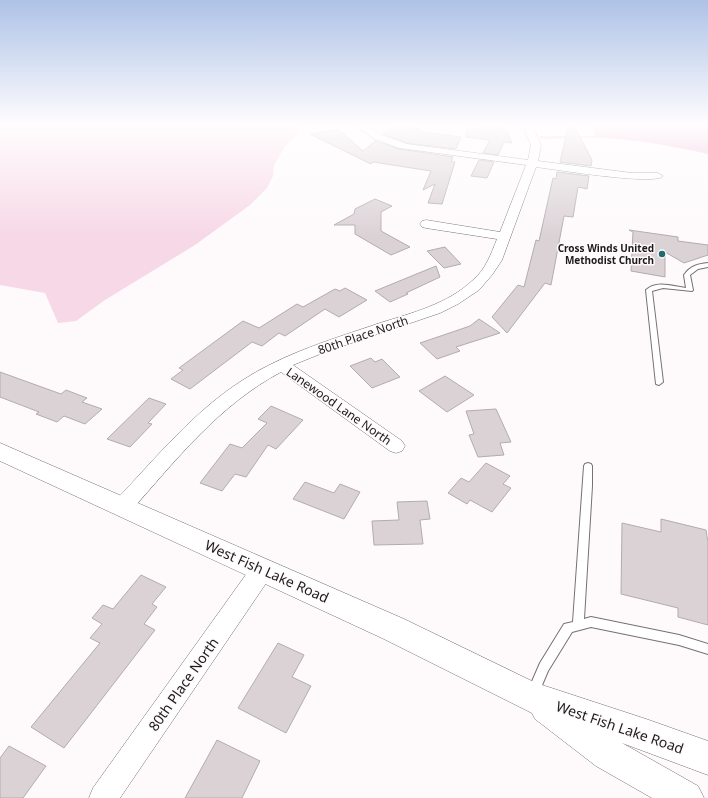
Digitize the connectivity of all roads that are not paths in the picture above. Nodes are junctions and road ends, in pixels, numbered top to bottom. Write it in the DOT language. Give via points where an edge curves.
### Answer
graph roads {
  1 [pos="519,161"];
  2 [pos="532,163"];
  3 [pos="658,176"];
  4 [pos="426,224"];
  5 [pos="504,236"];
  6 [pos="708,265"];
  7 [pos="282,365"];
  8 [pos="659,382"];
  9 [pos="396,446"];
  10 [pos="0,451"];
  11 [pos="588,466"];
  12 [pos="123,506"];
  13 [pos="263,569"];
  14 [pos="578,626"];
  15 [pos="708,649"];
  16 [pos="531,697"];
  17 [pos="708,758"];
  18 [pos="104,798"];
  19 [pos="686,798"];
  1 -- 2 [label="street"];
  2 -- 3 [label="street" via="632,176"];
  2 -- 5 [label="street, 80th Place North"];
  4 -- 5 [label="street"];
  5 -- 7 [label="street, 80th Place North" via="488,274 471,290 449,303"];
  6 -- 8 [label="lane" via="690,270 687,275 690,290 659,286 649,290"];
  7 -- 9 [label="street, Lanewood Lane North"];
  7 -- 12 [label="street, 80th Place North" via="248,383 219,405"];
  10 -- 12 [label="street, West Fish Lake Road"];
  11 -- 14 [label="lane"];
  12 -- 13 [label="street, West Fish Lake Road"];
  13 -- 16 [label="street, West Fish Lake Road" via="401,632"];
  13 -- 18 [label="street, 80th Place North"];
  14 -- 15 [label="lane" via="591,622 679,640"];
  14 -- 16 [label="lane" via="568,628 544,667"];
  16 -- 17 [label="street, West Fish Lake Road"];
  16 -- 19 [label="street, West Fish Lake Road" via="608,754"];
}
